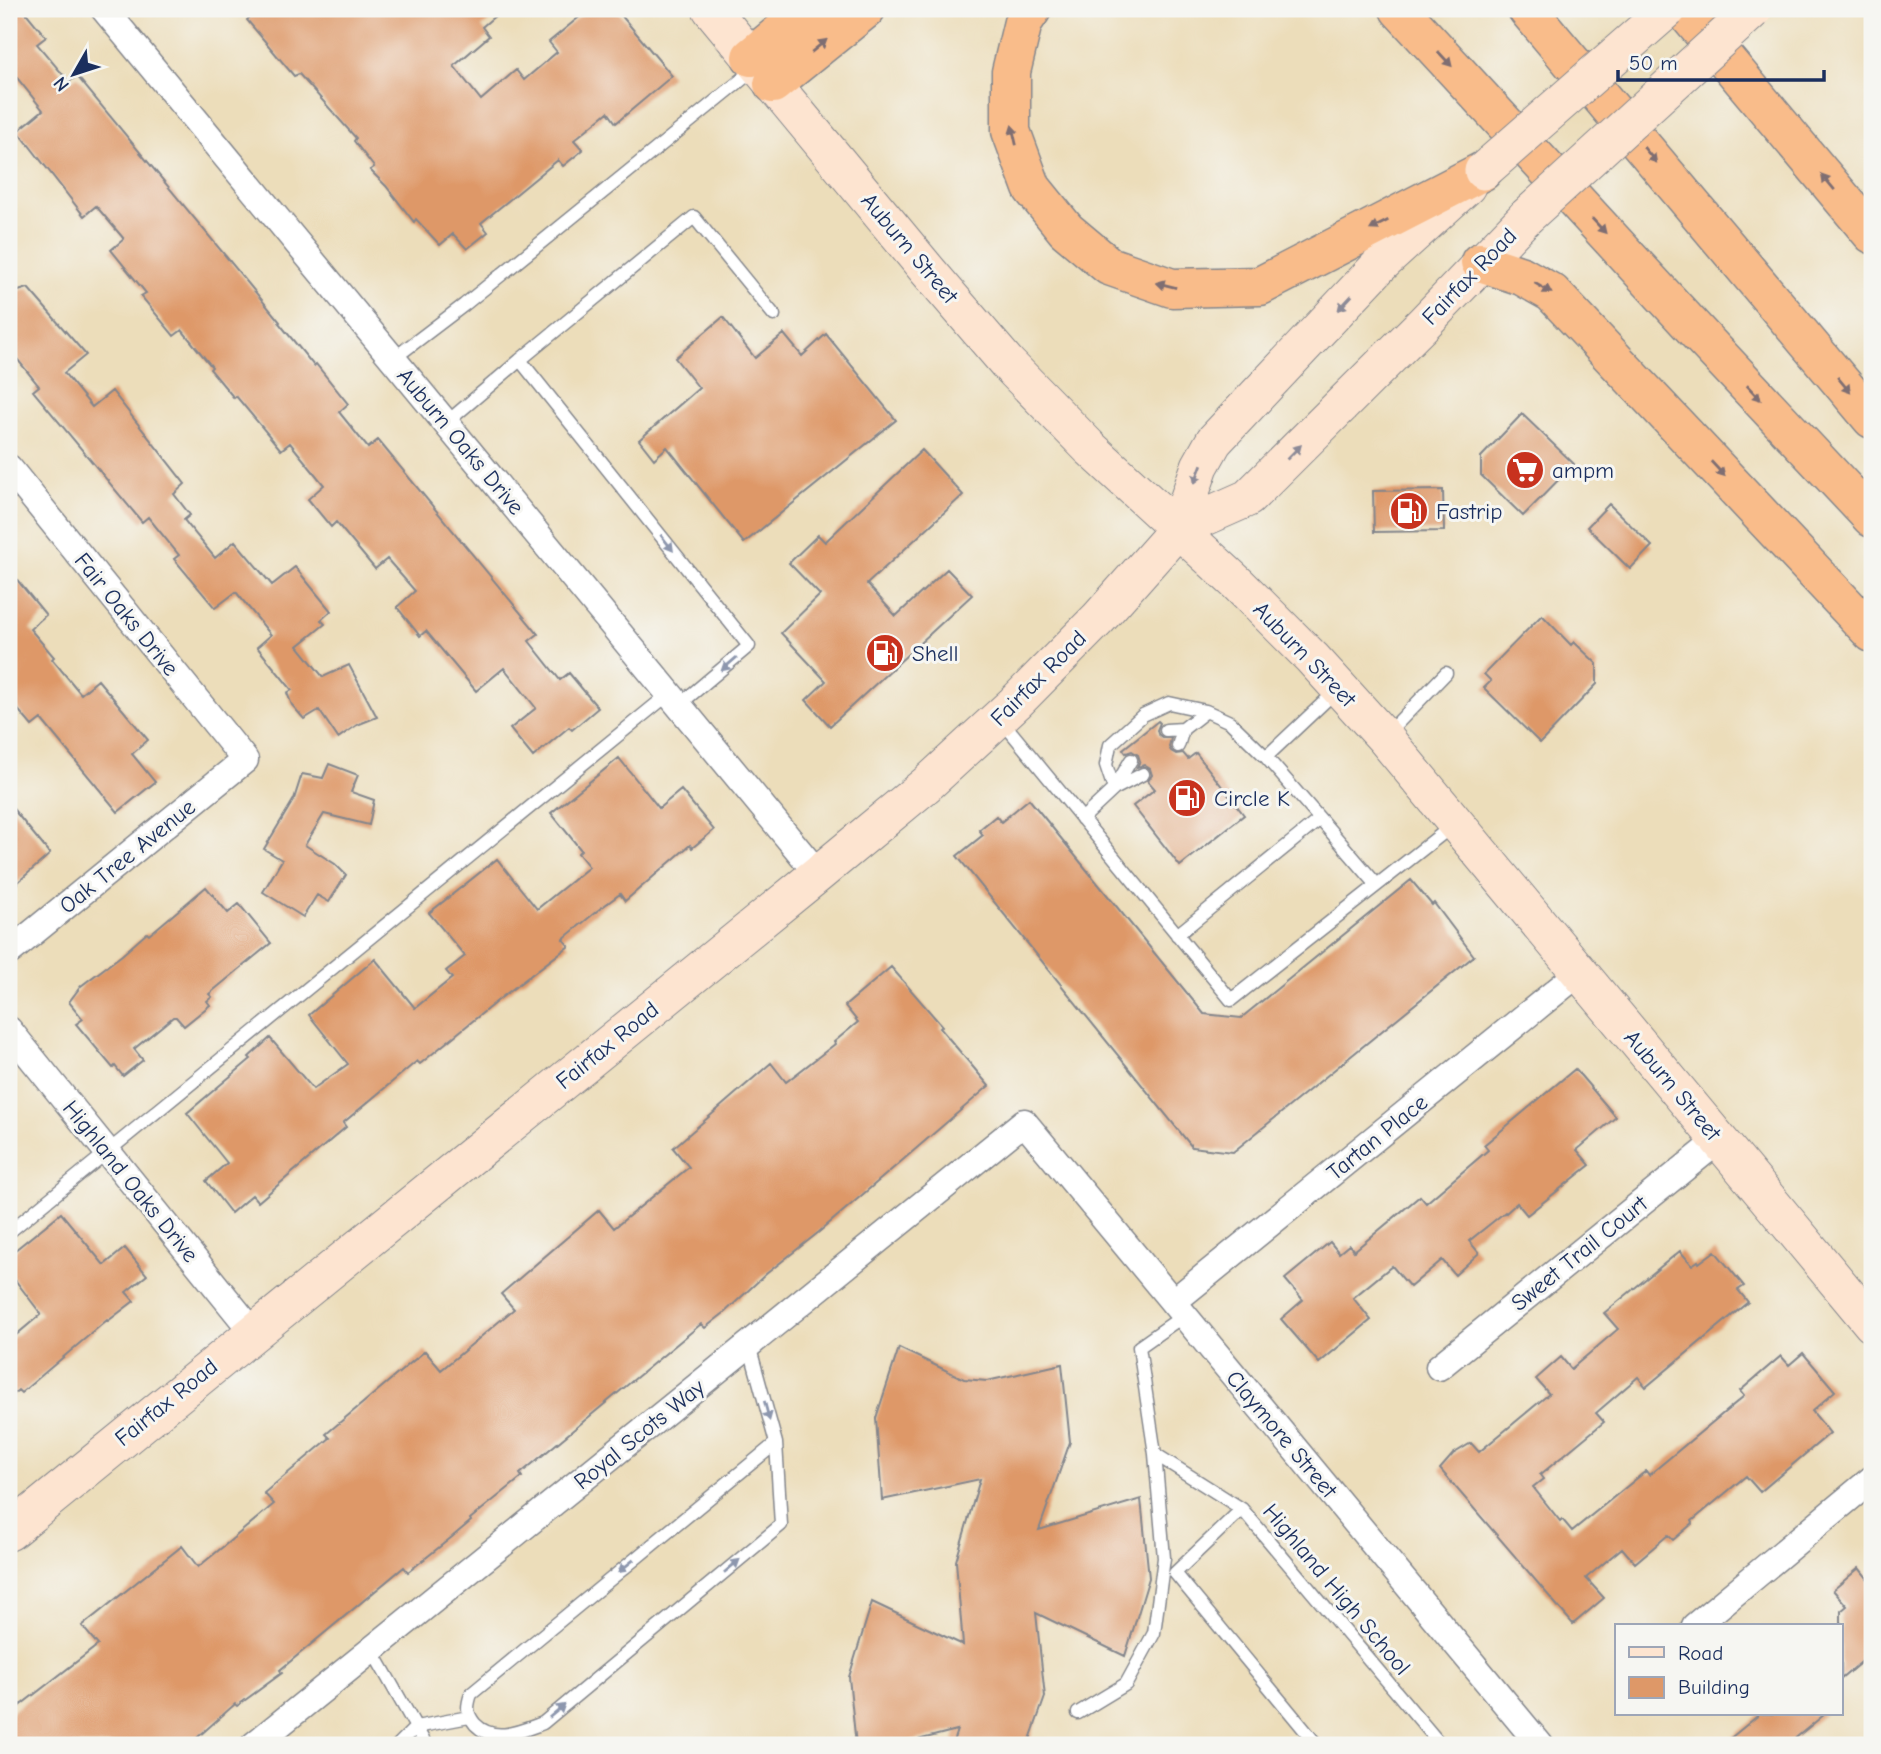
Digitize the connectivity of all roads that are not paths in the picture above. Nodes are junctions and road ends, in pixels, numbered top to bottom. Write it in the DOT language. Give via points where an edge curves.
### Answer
graph roads {
  1 [pos="104,9"];
  2 [pos="711,9"];
  3 [pos="809,9"];
  4 [pos="866,9"];
  5 [pos="1031,9"];
  6 [pos="1399,9"];
  7 [pos="1527,9"];
  8 [pos="1668,9"];
  9 [pos="1683,9"];
  10 [pos="1754,9"];
  11 [pos="761,69"];
  12 [pos="1483,172"];
  13 [pos="1872,234"];
  14 [pos="1480,262"];
  15 [pos="774,315"];
  16 [pos="393,359"];
  17 [pos="520,360"];
  18 [pos="1872,419"];
  19 [pos="446,423"];
  20 [pos="9,468"];
  21 [pos="1872,518"];
  22 [pos="1178,529"];
  23 [pos="1872,633"];
  24 [pos="1446,673"];
  25 [pos="1339,688"];
  26 [pos="674,699"];
  27 [pos="1206,711"];
  28 [pos="999,718"];
  29 [pos="1183,729"];
  30 [pos="1166,730"];
  31 [pos="1384,737"];
  32 [pos="1178,746"];
  33 [pos="1266,757"];
  34 [pos="245,760"];
  35 [pos="1131,760"];
  36 [pos="1143,774"];
  37 [pos="1114,789"];
  38 [pos="1082,819"];
  39 [pos="1320,819"];
  40 [pos="1457,822"];
  41 [pos="818,874"];
  42 [pos="1377,885"];
  43 [pos="1177,935"];
  44 [pos="9,952"];
  45 [pos="1580,972"];
  46 [pos="9,1030"];
  47 [pos="1024,1122"];
  48 [pos="1719,1140"];
  49 [pos="108,1152"];
  50 [pos="9,1232"];
  51 [pos="1178,1309"];
  52 [pos="1872,1324"];
  53 [pos="253,1332"];
  54 [pos="748,1345"];
  55 [pos="1439,1367"];
  56 [pos="776,1443"];
  57 [pos="1155,1454"];
  58 [pos="1872,1479"];
  59 [pos="1242,1509"];
  60 [pos="9,1532"];
  61 [pos="1164,1558"];
  62 [pos="1175,1573"];
  63 [pos="1697,1624"];
  64 [pos="372,1650"];
  65 [pos="1078,1713"];
  66 [pos="469,1717"];
  67 [pos="416,1727"];
  68 [pos="254,1745"];
  69 [pos="398,1745"];
  70 [pos="426,1745"];
  71 [pos="1318,1745"];
  72 [pos="1441,1745"];
  73 [pos="1540,1745"];
  1 -- 16 [label="street, Auburn Oaks Drive"];
  2 -- 11 [label="main road, Auburn Street"];
  3 -- 11 [label="highway"];
  11 -- 4 [label="highway, one-way"];
  12 -- 5 [label="highway, one-way" via="1260,286 1172,288 1110,267 1066,230 1032,188 1011,131 1011,72 1023,22"];
  6 -- 21 [label="highway, one-way"];
  7 -- 18 [label="highway, one-way"];
  8 -- 12 [label="main road, Fairfax Road, bridge"];
  13 -- 9 [label="highway, one-way"];
  10 -- 14 [label="main road, Fairfax Road, bridge"];
  11 -- 16 [label="lane"];
  11 -- 22 [label="main road, Auburn Street" via="1007,363"];
  12 -- 22 [label="main road, Fairfax Road, one-way" via="1379,267 1214,441"];
  22 -- 14 [label="main road, Fairfax Road, one-way" via="1248,498"];
  14 -- 23 [label="highway, one-way" via="1522,276 1552,293"];
  15 -- 17 [label="lane" via="694,217"];
  16 -- 19 [label="street, Auburn Oaks Drive"];
  17 -- 19 [label="lane"];
  17 -- 26 [label="lane, one-way" via="749,646"];
  19 -- 26 [label="street, Auburn Oaks Drive"];
  20 -- 34 [label="street, Fair Oaks Drive"];
  22 -- 25 [label="main road, Auburn Street"];
  22 -- 28 [label="main road, Fairfax Road" via="1099,618"];
  24 -- 31 [label="lane"];
  25 -- 31 [label="main road, Auburn Street"];
  25 -- 33 [label="lane"];
  26 -- 41 [label="street, Auburn Oaks Drive"];
  26 -- 49 [label="lane"];
  27 -- 29 [label="lane"];
  27 -- 33 [label="lane" via="1230,722"];
  27 -- 37 [label="lane" via="1169,703 1143,715 1110,745 1106,765"];
  28 -- 38 [label="lane"];
  28 -- 41 [label="main road, Fairfax Road"];
  29 -- 30 [label="lane"];
  29 -- 32 [label="lane"];
  31 -- 40 [label="main road, Auburn Street"];
  33 -- 39 [label="lane"];
  34 -- 44 [label="street, Oak Tree Avenue"];
  35 -- 37 [label="lane"];
  36 -- 37 [label="lane"];
  37 -- 38 [label="lane"];
  38 -- 43 [label="lane"];
  39 -- 42 [label="lane"];
  39 -- 43 [label="lane"];
  40 -- 42 [label="lane"];
  40 -- 45 [label="main road, Auburn Street"];
  41 -- 53 [label="main road, Fairfax Road"];
  42 -- 43 [label="lane" via="1231,1000"];
  45 -- 48 [label="main road, Auburn Street"];
  45 -- 51 [label="street, Tartan Place"];
  46 -- 49 [label="street, Highland Oaks Drive"];
  47 -- 51 [label="street, Claymore Street"];
  47 -- 54 [label="street, Royal Scots Way"];
  48 -- 52 [label="main road, Auburn Street"];
  48 -- 55 [label="street, Sweet Trail Court"];
  49 -- 50 [label="lane"];
  49 -- 53 [label="street, Highland Oaks Drive"];
  51 -- 57 [label="lane" via="1139,1348"];
  51 -- 73 [label="street, Claymore Street"];
  53 -- 60 [label="main road, Fairfax Road"];
  54 -- 56 [label="lane, one-way"];
  54 -- 64 [label="street, Royal Scots Way"];
  56 -- 66 [label="lane, one-way" via="471,1694 466,1707"];
  66 -- 56 [label="lane, one-way" via="496,1736 542,1723 781,1525"];
  57 -- 59 [label="lane"];
  57 -- 61 [label="lane"];
  58 -- 63 [label="street"];
  59 -- 62 [label="lane, Highland High School"];
  59 -- 72 [label="lane, Highland High School"];
  61 -- 62 [label="lane"];
  61 -- 65 [label="lane" via="1154,1633 1126,1684"];
  62 -- 71 [label="lane"];
  64 -- 67 [label="lane"];
  64 -- 68 [label="street, Royal Scots Way"];
  66 -- 67 [label="lane"];
  67 -- 69 [label="lane"];
  67 -- 70 [label="lane"];
}
